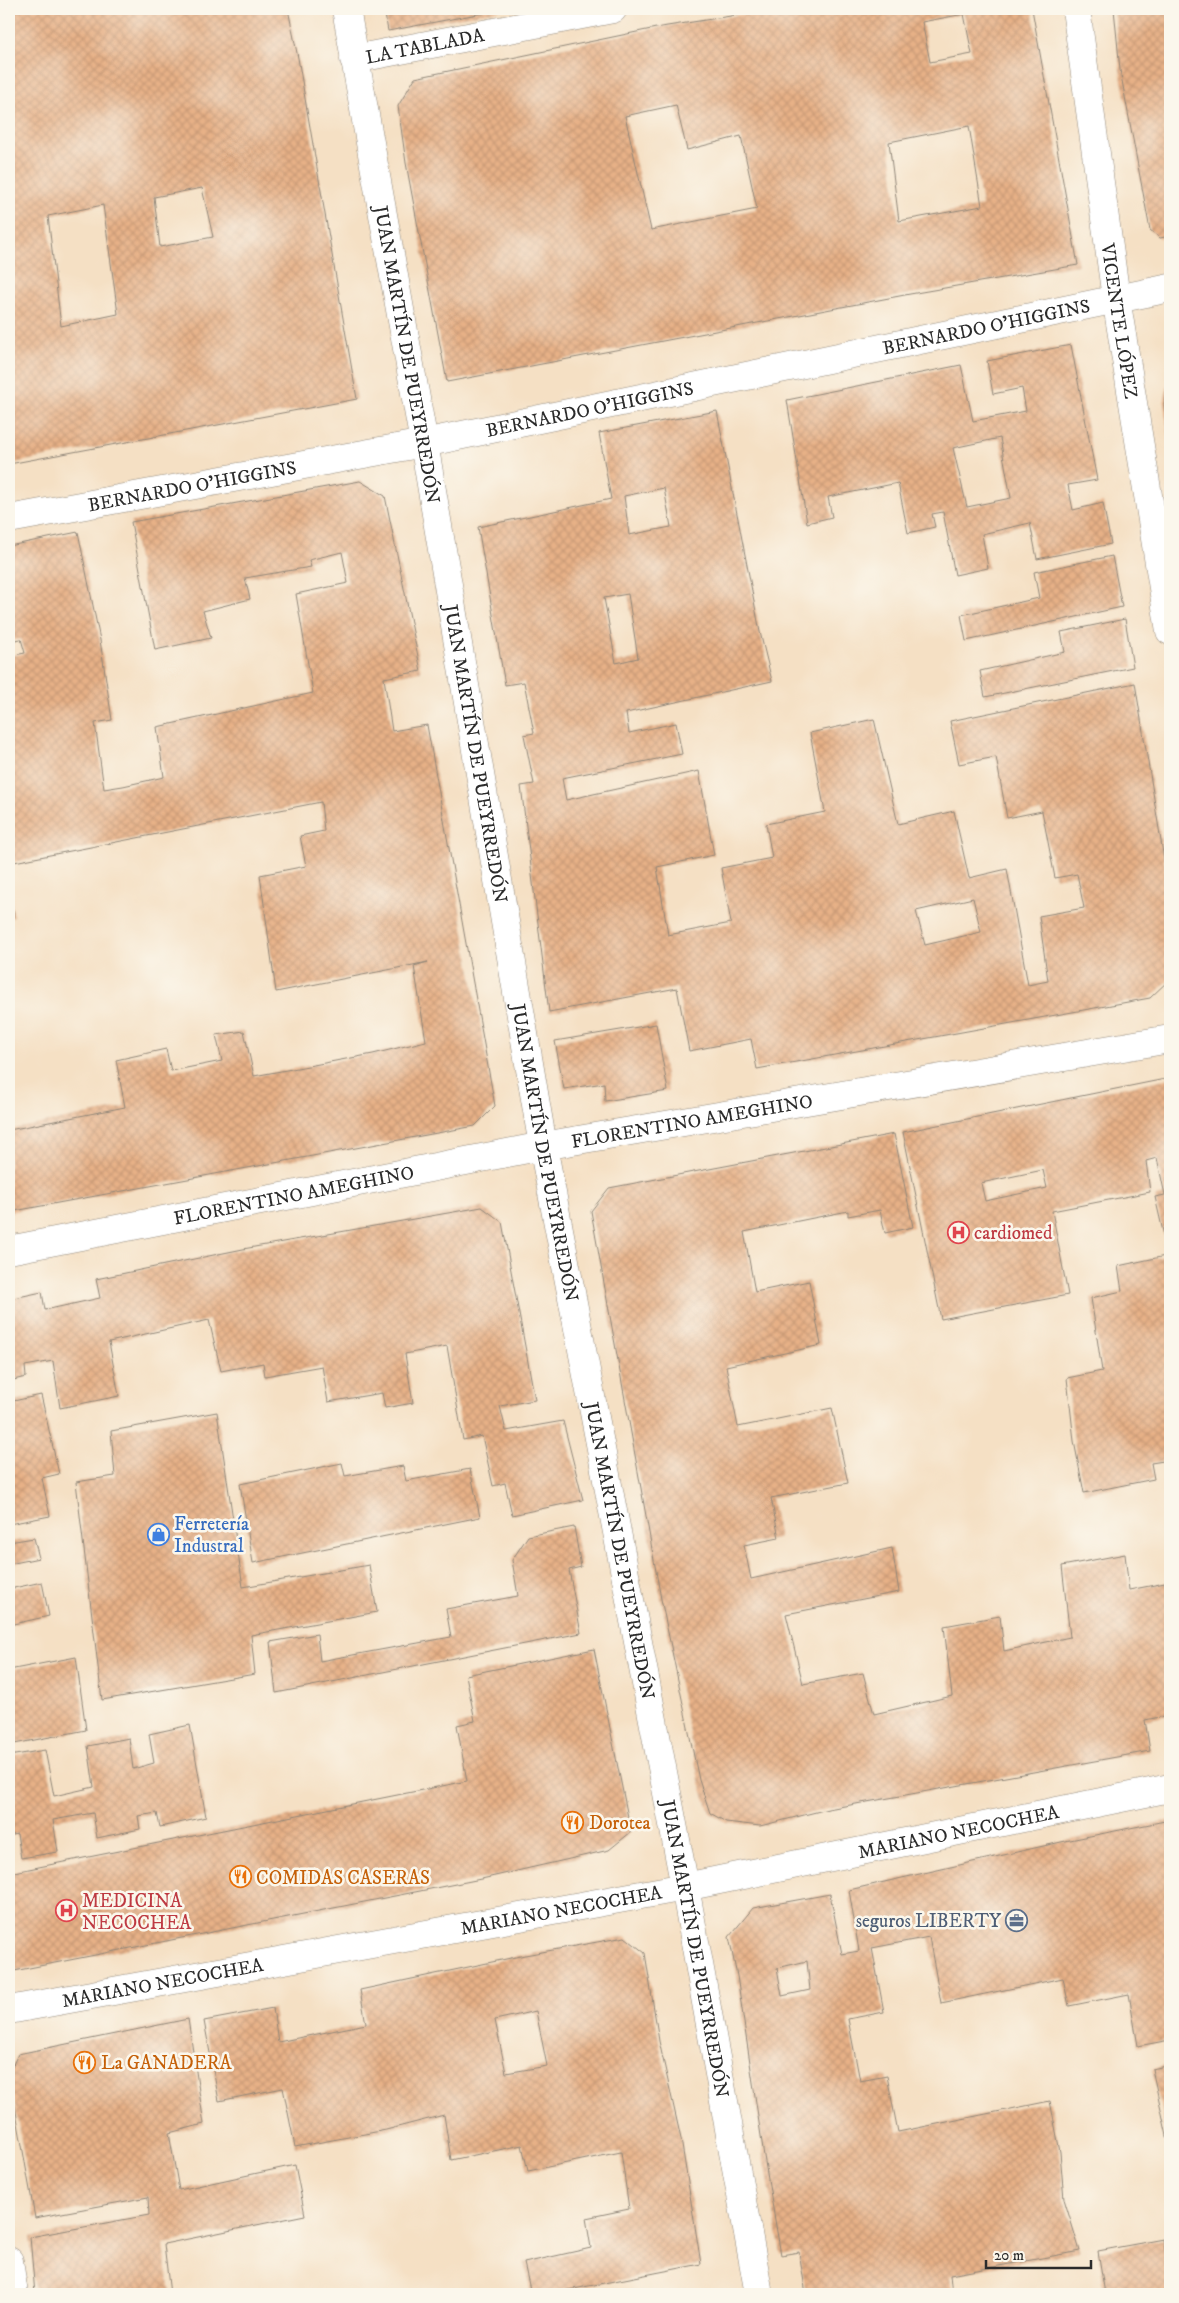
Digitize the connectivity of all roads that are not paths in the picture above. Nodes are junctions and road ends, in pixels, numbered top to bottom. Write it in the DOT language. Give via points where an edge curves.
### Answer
graph roads {
  1 [pos="346,9"];
  2 [pos="613,9"];
  3 [pos="1076,9"];
  4 [pos="354,59"];
  5 [pos="1170,288"];
  6 [pos="1116,298"];
  7 [pos="424,443"];
  8 [pos="9,519"];
  9 [pos="1170,631"];
  10 [pos="1170,1039"];
  11 [pos="543,1146"];
  12 [pos="9,1250"];
  13 [pos="1170,1788"];
  14 [pos="686,1887"];
  15 [pos="9,2010"];
  16 [pos="9,2261"];
  17 [pos="14,2294"];
  18 [pos="759,2294"];
  1 -- 4 [label="street, JUAN MARTÍN DE PUEYRREDÓN"];
  2 -- 4 [label="street, LA TABLADA"];
  3 -- 6 [label="street, VICENTE LÓPEZ"];
  4 -- 7 [label="street, JUAN MARTÍN DE PUEYRREDÓN"];
  5 -- 6 [label="street, BERNARDO O'HIGGINS"];
  6 -- 7 [label="street, BERNARDO O'HIGGINS"];
  6 -- 9 [label="street, VICENTE LÓPEZ"];
  7 -- 8 [label="street, BERNARDO O'HIGGINS"];
  7 -- 11 [label="street, JUAN MARTÍN DE PUEYRREDÓN"];
  10 -- 11 [label="street, FLORENTINO AMEGHINO"];
  11 -- 12 [label="street, FLORENTINO AMEGHINO"];
  11 -- 14 [label="street, JUAN MARTÍN DE PUEYRREDÓN"];
  13 -- 14 [label="street, MARIANO NECOCHEA"];
  14 -- 15 [label="street, MARIANO NECOCHEA"];
  14 -- 18 [label="street, JUAN MARTÍN DE PUEYRREDÓN"];
  16 -- 17 [label="street"];
}
